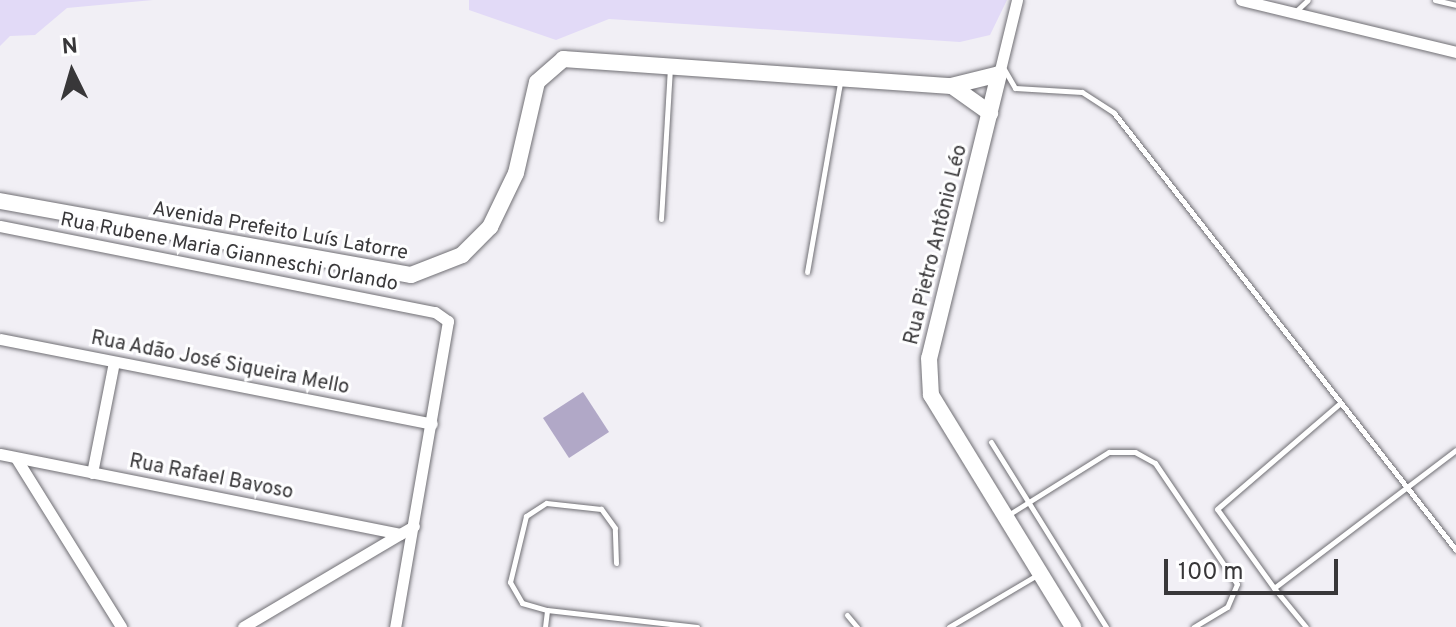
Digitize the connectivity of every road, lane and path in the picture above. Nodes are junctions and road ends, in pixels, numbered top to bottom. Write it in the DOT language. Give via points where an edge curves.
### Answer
graph roads {
  1 [pos="1017,0"];
  2 [pos="1241,0"];
  3 [pos="1308,0"];
  4 [pos="1435,0"];
  5 [pos="1456,5"];
  6 [pos="1295,12"];
  7 [pos="1456,52"];
  8 [pos="670,63"];
  9 [pos="1000,69"];
  10 [pos="840,77"];
  11 [pos="951,86"];
  12 [pos="990,113"];
  13 [pos="0,201"];
  14 [pos="661,219"];
  15 [pos="0,226"];
  16 [pos="807,272"];
  17 [pos="0,339"];
  18 [pos="114,362"];
  19 [pos="1339,404"];
  20 [pos="432,424"];
  21 [pos="991,442"];
  22 [pos="1456,450"];
  23 [pos="0,454"];
  24 [pos="16,458"];
  25 [pos="92,473"];
  26 [pos="1406,486"];
  27 [pos="1029,502"];
  28 [pos="1004,517"];
  29 [pos="414,526"];
  30 [pos="400,534"];
  31 [pos="1456,550"];
  32 [pos="616,563"];
  33 [pos="1039,574"];
  34 [pos="1274,588"];
  35 [pos="547,610"];
  36 [pos="847,615"];
  37 [pos="252,625"];
  38 [pos="121,627"];
  39 [pos="395,627"];
  40 [pos="545,627"];
  41 [pos="697,627"];
  42 [pos="857,627"];
  43 [pos="949,627"];
  44 [pos="1073,627"];
  45 [pos="1106,627"];
  46 [pos="1194,627"];
  47 [pos="1306,627"];
  1 -- 9 [label="street"];
  2 -- 6 [label="street"];
  3 -- 6 [label="lane"];
  4 -- 5 [label="lane"];
  6 -- 7 [label="street"];
  8 -- 10 [label="main road, Avenida Prefeito Luís Latorre"];
  8 -- 13 [label="main road, Avenida Prefeito Luís Latorre" via="573,57 545,71 508,196 490,227 462,255 411,275"];
  8 -- 14 [label="lane"];
  9 -- 11 [label="main road, Avenida Prefeito Luís Latorre"];
  9 -- 12 [label="main road, Rua Pietro Antônio Léo"];
  9 -- 19 [label="lane" via="1015,88 1082,92 1114,113"];
  10 -- 11 [label="main road, Avenida Prefeito Luís Latorre"];
  10 -- 16 [label="lane"];
  11 -- 12 [label="main road"];
  12 -- 28 [label="main road, Rua Pietro Antônio Léo" via="928,372 933,405"];
  15 -- 20 [label="street, Rua Rubene Maria Gianneschi Orlando" via="435,312 448,321"];
  17 -- 18 [label="street, Rua Adão José Siqueira Mello"];
  18 -- 20 [label="street, Rua Adão José Siqueira Mello"];
  18 -- 25 [label="street"];
  19 -- 26 [label="lane"];
  19 -- 34 [label="lane" via="1217,509"];
  20 -- 29 [label="street"];
  21 -- 27 [label="lane"];
  22 -- 26 [label="lane"];
  23 -- 24 [label="street, Rua Rafael Bavoso"];
  24 -- 25 [label="street, Rua Rafael Bavoso"];
  24 -- 38 [label="street"];
  25 -- 30 [label="street, Rua Rafael Bavoso"];
  26 -- 31 [label="lane"];
  26 -- 34 [label="lane"];
  27 -- 28 [label="lane"];
  27 -- 45 [label="lane"];
  27 -- 46 [label="lane" via="1109,452 1135,452 1155,463 1234,572 1227,607"];
  28 -- 33 [label="main road, Rua Pietro Antônio Léo"];
  29 -- 30 [label="street"];
  29 -- 39 [label="street"];
  30 -- 37 [label="street"];
  32 -- 35 [label="lane" via="615,528 601,509 546,503 533,510 510,582 522,603"];
  33 -- 43 [label="lane"];
  33 -- 44 [label="main road, Rua Pietro Antônio Léo"];
  34 -- 47 [label="lane"];
  35 -- 40 [label="lane"];
  35 -- 41 [label="lane"];
  36 -- 42 [label="lane"];
}
